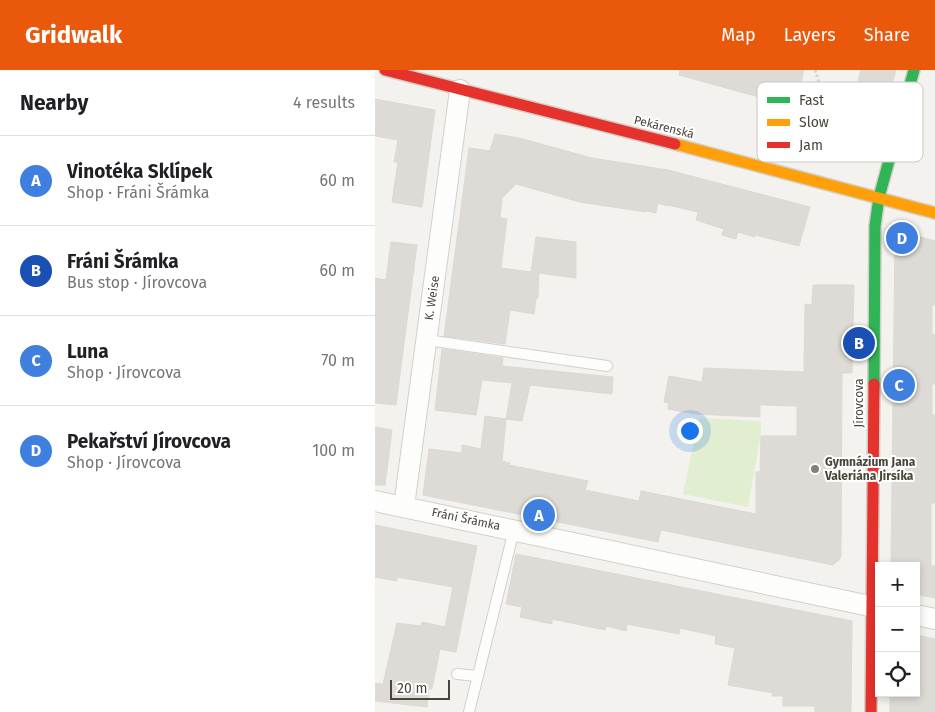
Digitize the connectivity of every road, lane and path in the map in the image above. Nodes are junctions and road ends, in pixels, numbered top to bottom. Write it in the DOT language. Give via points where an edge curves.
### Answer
graph roads {
  1 [pos="385,70"];
  2 [pos="815,70"];
  3 [pos="819,82"];
  4 [pos="461,90"];
  5 [pos="890,162"];
  6 [pos="879,197"];
  7 [pos="935,212"];
  8 [pos="427,340"];
  9 [pos="607,366"];
  10 [pos="375,501"];
  11 [pos="404,506"];
  12 [pos="514,530"];
  13 [pos="875,562"];
  14 [pos="875,607"];
  15 [pos="920,616"];
  16 [pos="935,619"];
  17 [pos="457,674"];
  18 [pos="477,676"];
  19 [pos="469,712"];
  20 [pos="871,712"];
  1 -- 4 [label="street, Pekárenská"];
  2 -- 3 [label="path"];
  4 -- 6 [label="street, Pekárenská"];
  4 -- 8 [label="street, K. Weise"];
  5 -- 6 [label="street, Jírovcova"];
  6 -- 7 [label="street, Pekárenská"];
  6 -- 13 [label="street, Jírovcova" via="875,226"];
  8 -- 9 [label="lane"];
  8 -- 11 [label="street, K. Weise"];
  10 -- 11 [label="street, Fráni Šrámka"];
  11 -- 12 [label="street, Fráni Šrámka"];
  12 -- 14 [label="street, Fráni Šrámka"];
  12 -- 18 [label="lane"];
  14 -- 20 [label="street, Jírovcova"];
  15 -- 16 [label="street"];
  17 -- 18 [label="lane"];
  18 -- 19 [label="lane"];
}
